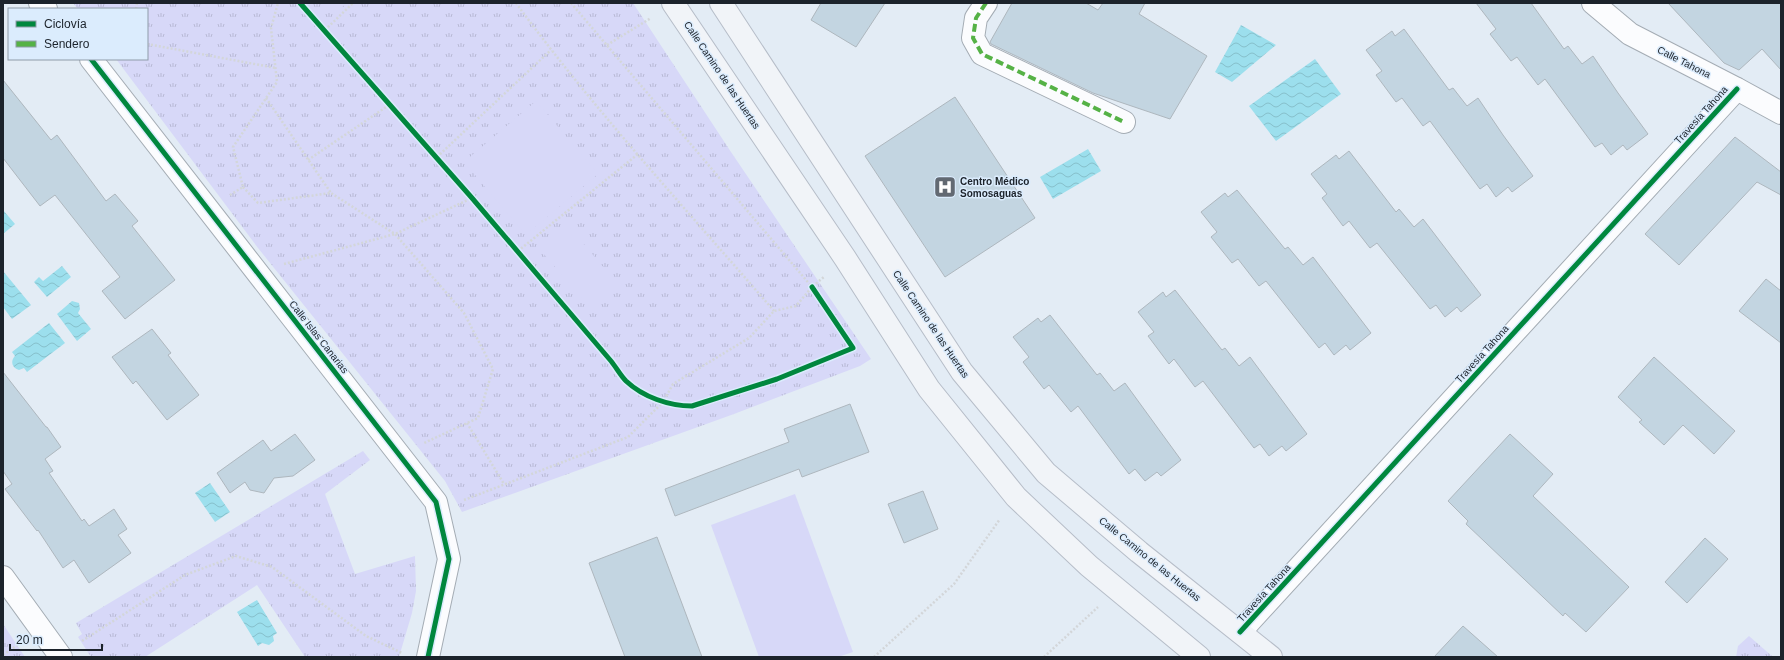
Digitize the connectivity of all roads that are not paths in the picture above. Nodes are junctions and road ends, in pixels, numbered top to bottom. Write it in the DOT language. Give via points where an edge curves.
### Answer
graph roads {
  1 [pos="720,3"];
  2 [pos="986,3"];
  3 [pos="1593,3"];
  4 [pos="674,4"];
  5 [pos="92,60"];
  6 [pos="1737,88"];
  7 [pos="1781,113"];
  8 [pos="1124,122"];
  9 [pos="3,577"];
  10 [pos="1240,632"];
  11 [pos="60,656"];
  12 [pos="428,657"];
  13 [pos="1199,657"];
  14 [pos="1271,657"];
  1 -- 10 [label="main road, Calle Camino de las Huertas" via="962,372 1046,473 1139,552"];
  2 -- 8 [label="street" via="976,18 973,38 982,54"];
  3 -- 6 [label="street, Calle Tahona" via="1630,34"];
  4 -- 13 [label="main road, Calle Camino de las Huertas" via="929,388 1016,497 1089,566"];
  5 -- 12 [label="street, Calle Islas Canarias" via="436,502 449,559"];
  6 -- 7 [label="street, Calle Tahona"];
  6 -- 10 [label="street, Travesía Tahona"];
  9 -- 11 [label="street"];
  10 -- 14 [label="main road, Calle Camino de las Huertas"];
}
